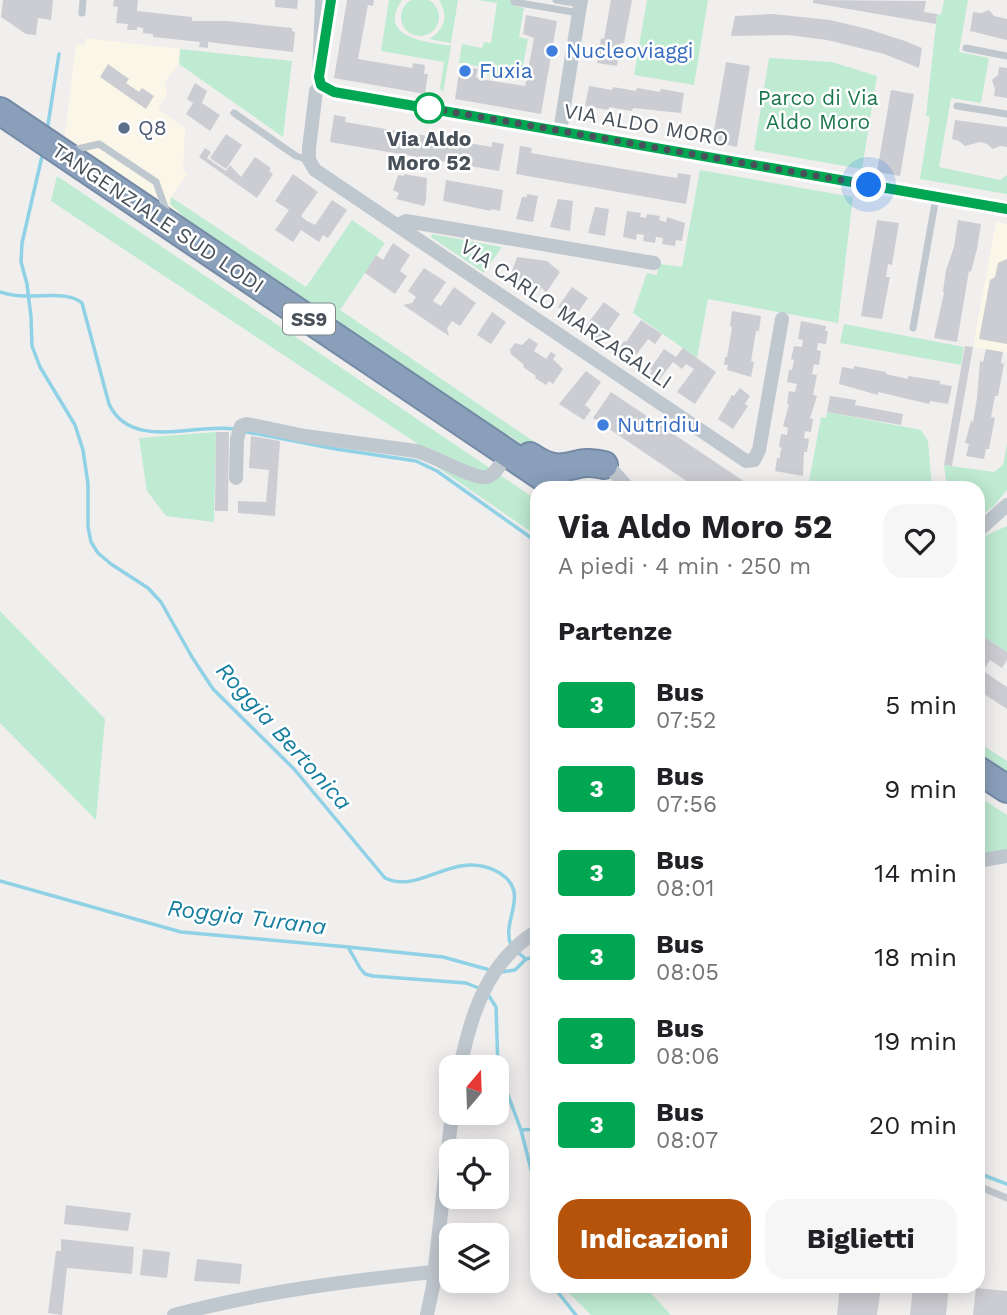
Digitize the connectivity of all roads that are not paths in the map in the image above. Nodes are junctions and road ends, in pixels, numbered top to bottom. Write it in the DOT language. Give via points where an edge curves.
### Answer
graph roads {
  1 [pos="83,0"];
  2 [pos="321,0"];
  3 [pos="331,0"];
  4 [pos="556,0"];
  5 [pos="514,2"];
  6 [pos="580,6"];
  7 [pos="82,13"];
  8 [pos="966,48"];
  9 [pos="1007,55"];
  10 [pos="320,63"];
  11 [pos="321,85"];
  12 [pos="957,106"];
  13 [pos="0,111"];
  14 [pos="234,113"];
  15 [pos="1007,114"];
  16 [pos="0,128"];
  17 [pos="561,131"];
  18 [pos="29,139"];
  19 [pos="59,156"];
  20 [pos="309,160"];
  21 [pos="936,197"];
  22 [pos="1007,209"];
  23 [pos="398,225"];
  24 [pos="654,263"];
  25 [pos="782,319"];
  26 [pos="913,328"];
  27 [pos="483,437"];
  28 [pos="604,465"];
  29 [pos="500,466"];
  30 [pos="236,478"];
  31 [pos="549,481"];
  32 [pos="585,481"];
  33 [pos="622,481"];
  34 [pos="530,486"];
  35 [pos="1007,505"];
  36 [pos="1007,520"];
  37 [pos="985,525"];
  38 [pos="985,529"];
  39 [pos="985,775"];
  40 [pos="1007,789"];
  41 [pos="985,791"];
  42 [pos="1007,806"];
  43 [pos="1007,856"];
  44 [pos="985,860"];
  45 [pos="530,936"];
  46 [pos="462,1055"];
  47 [pos="451,1125"];
  48 [pos="985,1189"];
  49 [pos="1007,1198"];
  50 [pos="433,1272"];
  51 [pos="174,1315"];
  52 [pos="427,1315"];
  1 -- 7 [label="lane"];
  2 -- 10 [label="street"];
  3 -- 10 [label="street"];
  4 -- 6 [label="lane"];
  5 -- 6 [label="lane"];
  6 -- 17 [label="street"];
  8 -- 9 [label="lane"];
  10 -- 11 [label="street"];
  11 -- 17 [label="street, VIA ALDO MORO" via="334,92"];
  11 -- 20 [label="street" via="315,96"];
  12 -- 15 [label="lane"];
  13 -- 18 [label="highway, TANGENZIALE SUD LODI / SS9"];
  14 -- 20 [label="lane" via="296,156"];
  16 -- 18 [label="highway, TANGENZIALE SUD LODI / SS9"];
  17 -- 21 [label="street, VIA ALDO MORO"];
  18 -- 19 [label="highway, TANGENZIALE SUD LODI / SS9"];
  19 -- 27 [label="highway, TANGENZIALE SUD LODI / SS9"];
  19 -- 29 [label="highway, TANGENZIALE SUD LODI / SS9"];
  20 -- 23 [label="street, VIA CARLO MARZAGALLI" via="315,170"];
  21 -- 22 [label="street, VIA ALDO MORO"];
  21 -- 26 [label="lane"];
  23 -- 24 [label="street" via="407,221"];
  23 -- 25 [label="street, VIA CARLO MARZAGALLI" via="746,461 756,458 760,450"];
  27 -- 28 [label="highway" via="507,441 551,468"];
  27 -- 31 [label="highway, TANGENZIALE SUD LODI / SS9"];
  28 -- 32 [label="highway" via="587,471"];
  28 -- 33 [label="street"];
  29 -- 30 [label="street" via="492,475 481,477 416,451 247,424 239,430"];
  29 -- 34 [label="highway, TANGENZIALE SUD LODI / SS9"];
  35 -- 37 [label="street"];
  36 -- 38 [label="street"];
  39 -- 40 [label="highway"];
  41 -- 42 [label="highway"];
  43 -- 44 [label="street"];
  45 -- 46 [label="street" via="514,947 489,982"];
  47 -- 50 [label="street"];
  48 -- 49 [label="lane"];
  50 -- 51 [label="street" via="350,1280"];
  50 -- 52 [label="street"];
}
